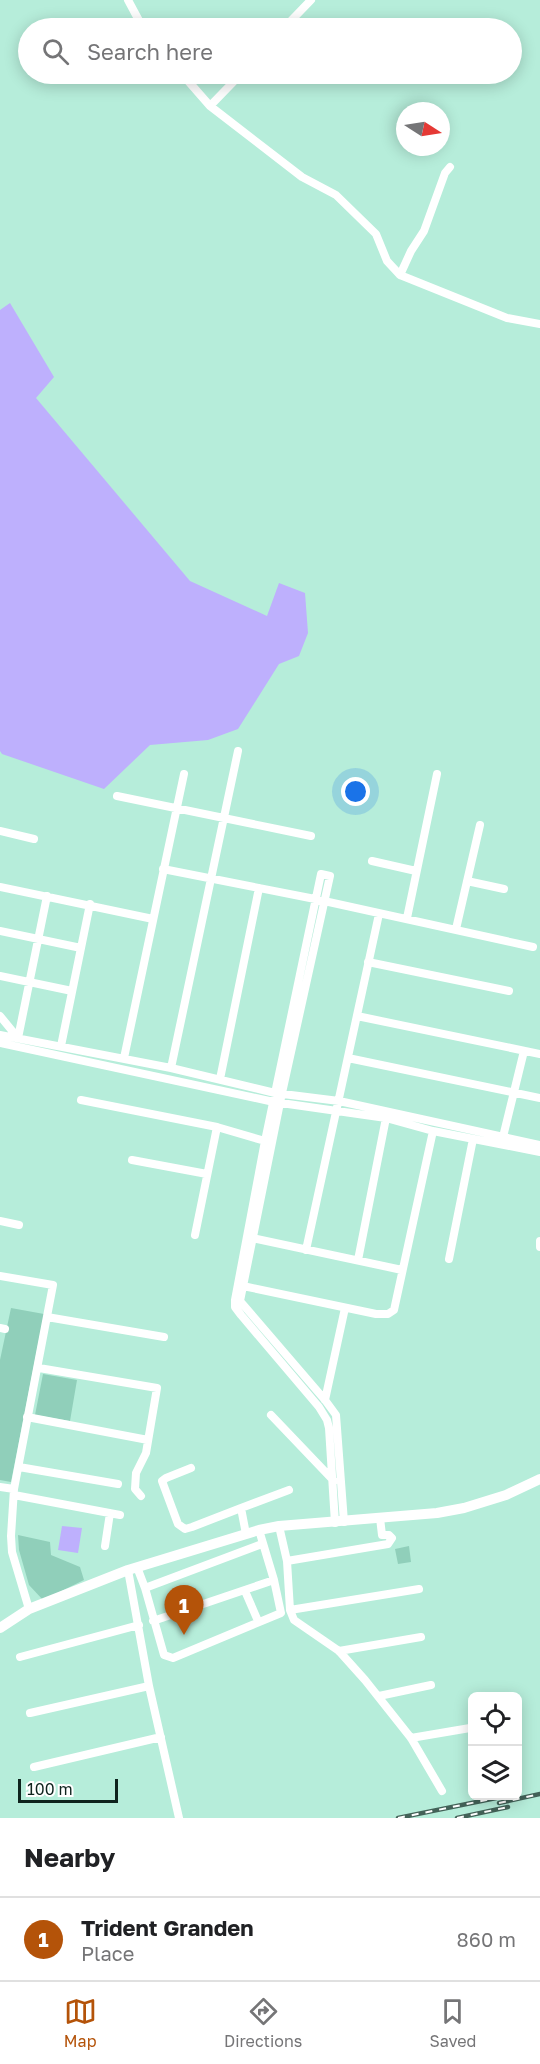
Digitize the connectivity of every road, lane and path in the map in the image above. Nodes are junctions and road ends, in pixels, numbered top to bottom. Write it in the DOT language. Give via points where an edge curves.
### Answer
graph roads {
  1 [pos="128,0"];
  2 [pos="308,1"];
  3 [pos="138,18"];
  4 [pos="293,18"];
  5 [pos="191,84"];
  6 [pos="231,84"];
  7 [pos="210,106"];
  8 [pos="450,167"];
  9 [pos="400,275"];
  10 [pos="540,324"];
  11 [pos="238,751"];
  12 [pos="184,774"];
  13 [pos="437,774"];
  14 [pos="117,796"];
  15 [pos="176,808"];
  16 [pos="224,818"];
  17 [pos="480,825"];
  18 [pos="0,831"];
  19 [pos="310,836"];
  20 [pos="34,839"];
  21 [pos="372,861"];
  22 [pos="164,869"];
  23 [pos="416,871"];
  24 [pos="211,879"];
  25 [pos="467,881"];
  26 [pos="0,887"];
  27 [pos="259,888"];
  28 [pos="504,889"];
  29 [pos="47,896"];
  30 [pos="315,899"];
  31 [pos="325,901"];
  32 [pos="90,904"];
  33 [pos="379,914"];
  34 [pos="407,918"];
  35 [pos="153,919"];
  36 [pos="456,929"];
  37 [pos="0,931"];
  38 [pos="38,939"];
  39 [pos="533,947"];
  40 [pos="81,948"];
  41 [pos="368,962"];
  42 [pos="0,976"];
  43 [pos="30,982"];
  44 [pos="72,991"];
  45 [pos="509,991"];
  46 [pos="0,1016"];
  47 [pos="357,1016"];
  48 [pos="0,1035"];
  49 [pos="18,1038"];
  50 [pos="0,1043"];
  51 [pos="61,1046"];
  52 [pos="524,1051"];
  53 [pos="540,1054"];
  54 [pos="124,1058"];
  55 [pos="348,1058"];
  56 [pos="171,1068"];
  57 [pos="220,1079"];
  58 [pos="514,1093"];
  59 [pos="277,1098"];
  60 [pos="540,1098"];
  61 [pos="81,1100"];
  62 [pos="338,1106"];
  63 [pos="386,1119"];
  64 [pos="217,1127"];
  65 [pos="433,1131"];
  66 [pos="473,1139"];
  67 [pos="265,1141"];
  68 [pos="502,1141"];
  69 [pos="540,1145"];
  70 [pos="540,1152"];
  71 [pos="132,1160"];
  72 [pos="207,1174"];
  73 [pos="0,1221"];
  74 [pos="19,1225"];
  75 [pos="195,1235"];
  76 [pos="252,1238"];
  77 [pos="540,1241"];
  78 [pos="540,1247"];
  79 [pos="306,1250"];
  80 [pos="449,1259"];
  81 [pos="358,1260"];
  82 [pos="402,1270"];
  83 [pos="0,1276"];
  84 [pos="243,1286"];
  85 [pos="345,1308"];
  86 [pos="47,1317"];
  87 [pos="164,1337"];
  88 [pos="39,1368"];
  89 [pos="325,1400"];
  90 [pos="271,1414"];
  91 [pos="27,1417"];
  92 [pos="148,1440"];
  93 [pos="19,1467"];
  94 [pos="191,1468"];
  95 [pos="540,1479"];
  96 [pos="334,1481"];
  97 [pos="118,1484"];
  98 [pos="0,1487"];
  99 [pos="289,1490"];
  100 [pos="14,1492"];
  101 [pos="141,1496"];
  102 [pos="241,1508"];
  103 [pos="110,1513"];
  104 [pos="120,1515"];
  105 [pos="380,1518"];
  106 [pos="340,1522"];
  107 [pos="279,1526"];
  108 [pos="259,1530"];
  109 [pos="246,1534"];
  110 [pos="262,1544"];
  111 [pos="105,1546"];
  112 [pos="286,1561"];
  113 [pos="133,1569"];
  114 [pos="274,1580"];
  115 [pos="145,1588"];
  116 [pos="419,1589"];
  117 [pos="245,1591"];
  118 [pos="29,1609"];
  119 [pos="290,1610"];
  120 [pos="153,1621"];
  121 [pos="258,1621"];
  122 [pos="139,1625"];
  123 [pos="0,1628"];
  124 [pos="421,1637"];
  125 [pos="339,1651"];
  126 [pos="20,1657"];
  127 [pos="431,1685"];
  128 [pos="149,1686"];
  129 [pos="379,1696"];
  130 [pos="30,1713"];
  131 [pos="468,1728"];
  132 [pos="161,1737"];
  133 [pos="411,1738"];
  134 [pos="34,1767"];
  135 [pos="442,1791"];
  136 [pos="179,1818"];
  1 -- 3 [label="street"];
  2 -- 4 [label="street"];
  5 -- 7 [label="street"];
  6 -- 7 [label="street"];
  7 -- 9 [label="street" via="302,177 336,195 376,234 387,261"];
  8 -- 9 [label="street" via="424,231"];
  9 -- 10 [label="street" via="507,318"];
  11 -- 16 [label="street"];
  12 -- 15 [label="street"];
  13 -- 23 [label="street"];
  14 -- 15 [label="street"];
  15 -- 16 [label="street"];
  15 -- 22 [label="street"];
  16 -- 19 [label="street"];
  16 -- 24 [label="street"];
  17 -- 25 [label="street"];
  18 -- 20 [label="street"];
  21 -- 23 [label="street"];
  22 -- 24 [label="street"];
  22 -- 35 [label="street"];
  23 -- 34 [label="street"];
  24 -- 27 [label="street"];
  24 -- 56 [label="street"];
  25 -- 28 [label="street"];
  25 -- 36 [label="street"];
  26 -- 29 [label="street"];
  27 -- 30 [label="street"];
  27 -- 57 [label="street"];
  29 -- 32 [label="street"];
  29 -- 38 [label="street"];
  30 -- 31 [label="street"];
  30 -- 31 [label="street" via="321,874 330,876"];
  30 -- 59 [label="street"];
  31 -- 33 [label="street"];
  31 -- 59 [label="street"];
  32 -- 35 [label="street"];
  32 -- 40 [label="street"];
  33 -- 34 [label="street"];
  33 -- 41 [label="street"];
  34 -- 36 [label="street"];
  35 -- 54 [label="street"];
  36 -- 39 [label="street"];
  37 -- 38 [label="street"];
  38 -- 40 [label="street"];
  38 -- 43 [label="street"];
  40 -- 44 [label="street"];
  41 -- 45 [label="street"];
  41 -- 47 [label="street"];
  42 -- 43 [label="street"];
  43 -- 44 [label="street"];
  43 -- 49 [label="street"];
  44 -- 51 [label="street"];
  46 -- 49 [label="street"];
  47 -- 52 [label="street"];
  47 -- 55 [label="street"];
  48 -- 49 [label="street"];
  49 -- 51 [label="street"];
  50 -- 59 [label="street"];
  51 -- 54 [label="street"];
  52 -- 53 [label="street"];
  52 -- 58 [label="street"];
  54 -- 56 [label="street"];
  55 -- 58 [label="street"];
  55 -- 62 [label="street"];
  56 -- 57 [label="street"];
  57 -- 59 [label="street"];
  58 -- 60 [label="street"];
  58 -- 68 [label="street"];
  59 -- 62 [label="street"];
  59 -- 67 [label="street"];
  59 -- 76 [label="street"];
  61 -- 64 [label="street"];
  62 -- 63 [label="street"];
  62 -- 68 [label="street"];
  62 -- 79 [label="street"];
  63 -- 65 [label="street"];
  63 -- 81 [label="street"];
  64 -- 67 [label="street"];
  64 -- 72 [label="street"];
  65 -- 66 [label="street"];
  65 -- 82 [label="street"];
  66 -- 68 [label="street"];
  66 -- 80 [label="street"];
  67 -- 96 [label="street" via="235,1307 327,1420"];
  68 -- 69 [label="street"];
  68 -- 70 [label="street"];
  71 -- 72 [label="street"];
  72 -- 75 [label="street"];
  73 -- 74 [label="street"];
  76 -- 79 [label="street"];
  76 -- 84 [label="street"];
  77 -- 78 [label="street"];
  79 -- 81 [label="street"];
  81 -- 82 [label="street"];
  82 -- 85 [label="street" via="394,1310 376,1314"];
  83 -- 86 [label="street" via="53,1286"];
  84 -- 85 [label="street"];
  84 -- 89 [label="street" via="240,1301"];
  85 -- 89 [label="street"];
  86 -- 87 [label="street"];
  86 -- 88 [label="street"];
  88 -- 91 [label="street"];
  88 -- 92 [label="street" via="156,1388"];
  89 -- 106 [label="street" via="336,1415"];
  90 -- 96 [label="street"];
  91 -- 92 [label="street"];
  91 -- 93 [label="street"];
  92 -- 101 [label="street" via="136,1473 135,1490"];
  93 -- 97 [label="street"];
  93 -- 100 [label="street"];
  94 -- 102 [label="street" via="162,1481 182,1528"];
  95 -- 105 [label="main road" via="464,1508"];
  96 -- 106 [label="street"];
  98 -- 100 [label="street"];
  99 -- 102 [label="street"];
  100 -- 103 [label="street"];
  100 -- 118 [label="street" via="12,1552"];
  102 -- 109 [label="street"];
  103 -- 104 [label="street"];
  103 -- 111 [label="street"];
  105 -- 106 [label="main road"];
  105 -- 112 [label="street" via="382,1535 391,1536 388,1544"];
  106 -- 107 [label="main road"];
  107 -- 108 [label="main road"];
  107 -- 112 [label="street"];
  108 -- 109 [label="main road"];
  108 -- 110 [label="street"];
  109 -- 113 [label="main road"];
  110 -- 114 [label="street"];
  110 -- 115 [label="street"];
  112 -- 119 [label="street"];
  113 -- 115 [label="street"];
  113 -- 118 [label="main road"];
  113 -- 122 [label="street"];
  114 -- 117 [label="street"];
  114 -- 121 [label="street" via="281,1613"];
  115 -- 120 [label="street"];
  116 -- 119 [label="street"];
  117 -- 120 [label="street"];
  117 -- 121 [label="street"];
  118 -- 123 [label="main road"];
  119 -- 125 [label="street" via="296,1622"];
  120 -- 121 [label="street" via="164,1655 173,1658"];
  122 -- 126 [label="street"];
  122 -- 128 [label="street"];
  124 -- 125 [label="street"];
  125 -- 129 [label="street"];
  127 -- 129 [label="street"];
  128 -- 130 [label="street"];
  128 -- 132 [label="street"];
  129 -- 133 [label="street"];
  131 -- 133 [label="street"];
  132 -- 134 [label="street"];
  132 -- 136 [label="street"];
  133 -- 135 [label="street"];
}
